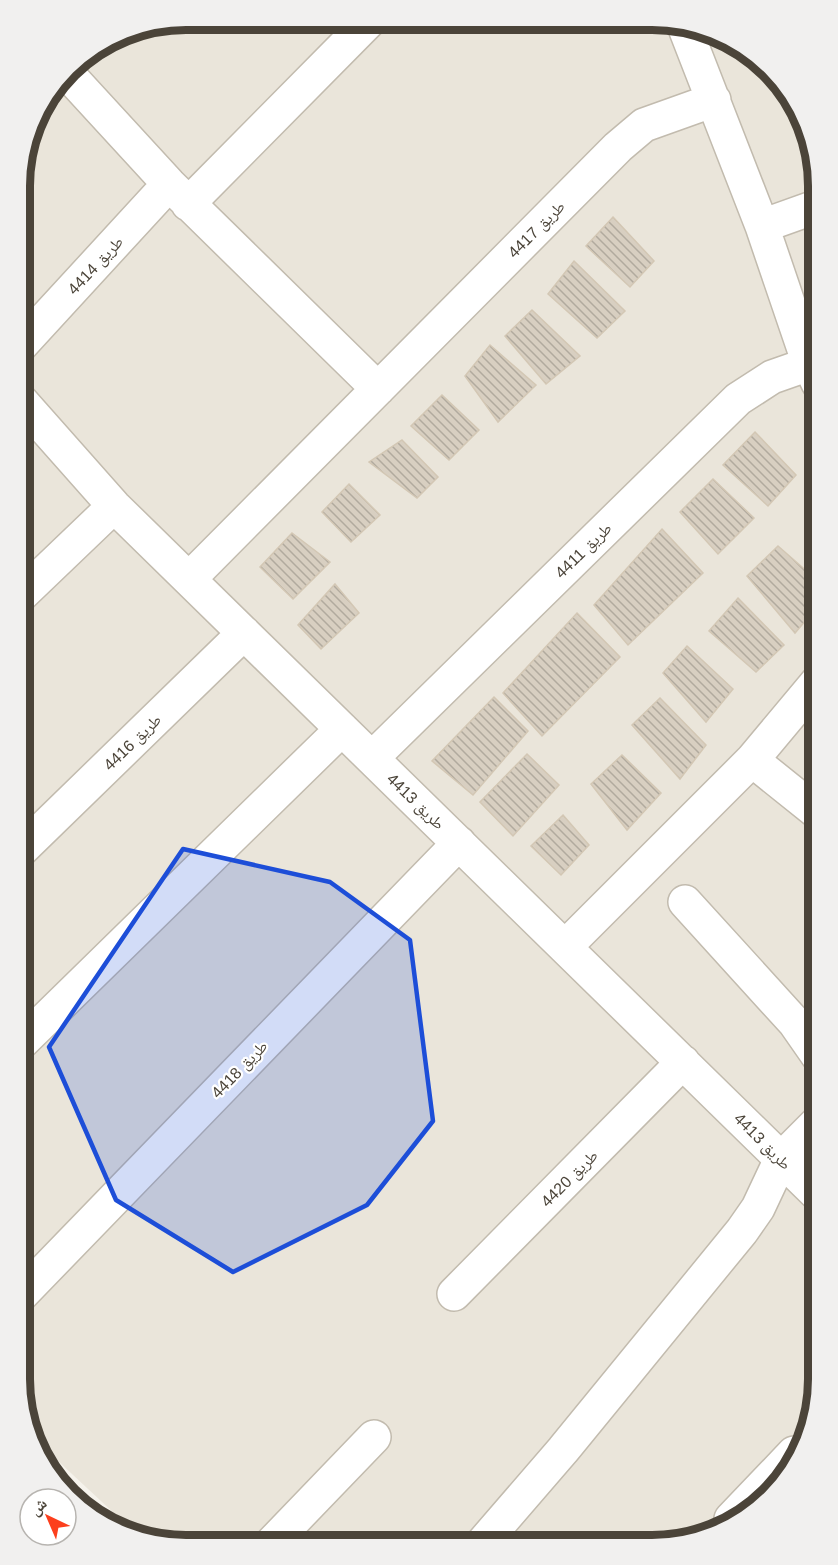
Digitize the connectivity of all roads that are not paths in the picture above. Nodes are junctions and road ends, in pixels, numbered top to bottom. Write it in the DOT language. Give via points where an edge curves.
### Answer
graph roads {
  1 [pos="359,30"];
  2 [pos="688,34"];
  3 [pos="73,79"];
  4 [pos="714,100"];
  5 [pos="178,194"];
  6 [pos="808,210"];
  7 [pos="762,226"];
  8 [pos="30,336"];
  9 [pos="808,357"];
  10 [pos="808,374"];
  11 [pos="378,389"];
  12 [pos="30,411"];
  13 [pos="114,506"];
  14 [pos="189,579"];
  15 [pos="30,586"];
  16 [pos="244,633"];
  17 [pos="808,693"];
  18 [pos="342,729"];
  19 [pos="372,758"];
  20 [pos="752,760"];
  21 [pos="808,805"];
  22 [pos="30,841"];
  23 [pos="459,843"];
  24 [pos="685,902"];
  25 [pos="565,947"];
  26 [pos="30,1034"];
  27 [pos="808,1042"];
  28 [pos="683,1062"];
  29 [pos="808,1132"];
  30 [pos="781,1159"];
  31 [pos="808,1185"];
  32 [pos="30,1286"];
  33 [pos="454,1294"];
  34 [pos="374,1437"];
  35 [pos="780,1467"];
  36 [pos="746,1503"];
  37 [pos="280,1535"];
  38 [pos="490,1535"];
  1 -- 5 [label="street"];
  2 -- 4 [label="street, طريق 4411"];
  3 -- 5 [label="street"];
  4 -- 7 [label="street, طريق 4411"];
  4 -- 11 [label="street, طريق 4417" via="644,125 618,147"];
  5 -- 8 [label="street, طريق 4414"];
  5 -- 11 [label="street"];
  6 -- 7 [label="street"];
  7 -- 9 [label="street, طريق 4411"];
  10 -- 19 [label="street, طريق 4411" via="772,377 738,399"];
  11 -- 14 [label="street, طريق 4417"];
  12 -- 13 [label="street, طريق 4413"];
  13 -- 14 [label="street, طريق 4413"];
  13 -- 15 [label="street"];
  14 -- 16 [label="street, طريق 4413"];
  16 -- 18 [label="street, طريق 4413"];
  16 -- 22 [label="street, طريق 4416"];
  17 -- 20 [label="street"];
  18 -- 19 [label="street, طريق 4413"];
  18 -- 26 [label="street"];
  19 -- 23 [label="street, طريق 4413"];
  20 -- 21 [label="street"];
  20 -- 25 [label="street"];
  23 -- 25 [label="street, طريق 4413"];
  23 -- 32 [label="street, طريق 4418"];
  24 -- 27 [label="street"];
  25 -- 28 [label="street, طريق 4413"];
  28 -- 30 [label="street, طريق 4413"];
  28 -- 33 [label="street, طريق 4420"];
  29 -- 30 [label="street"];
  30 -- 31 [label="street, طريق 4413"];
  30 -- 38 [label="street" via="758,1208 742,1231"];
  34 -- 37 [label="street"];
  35 -- 36 [label="street"];
}
